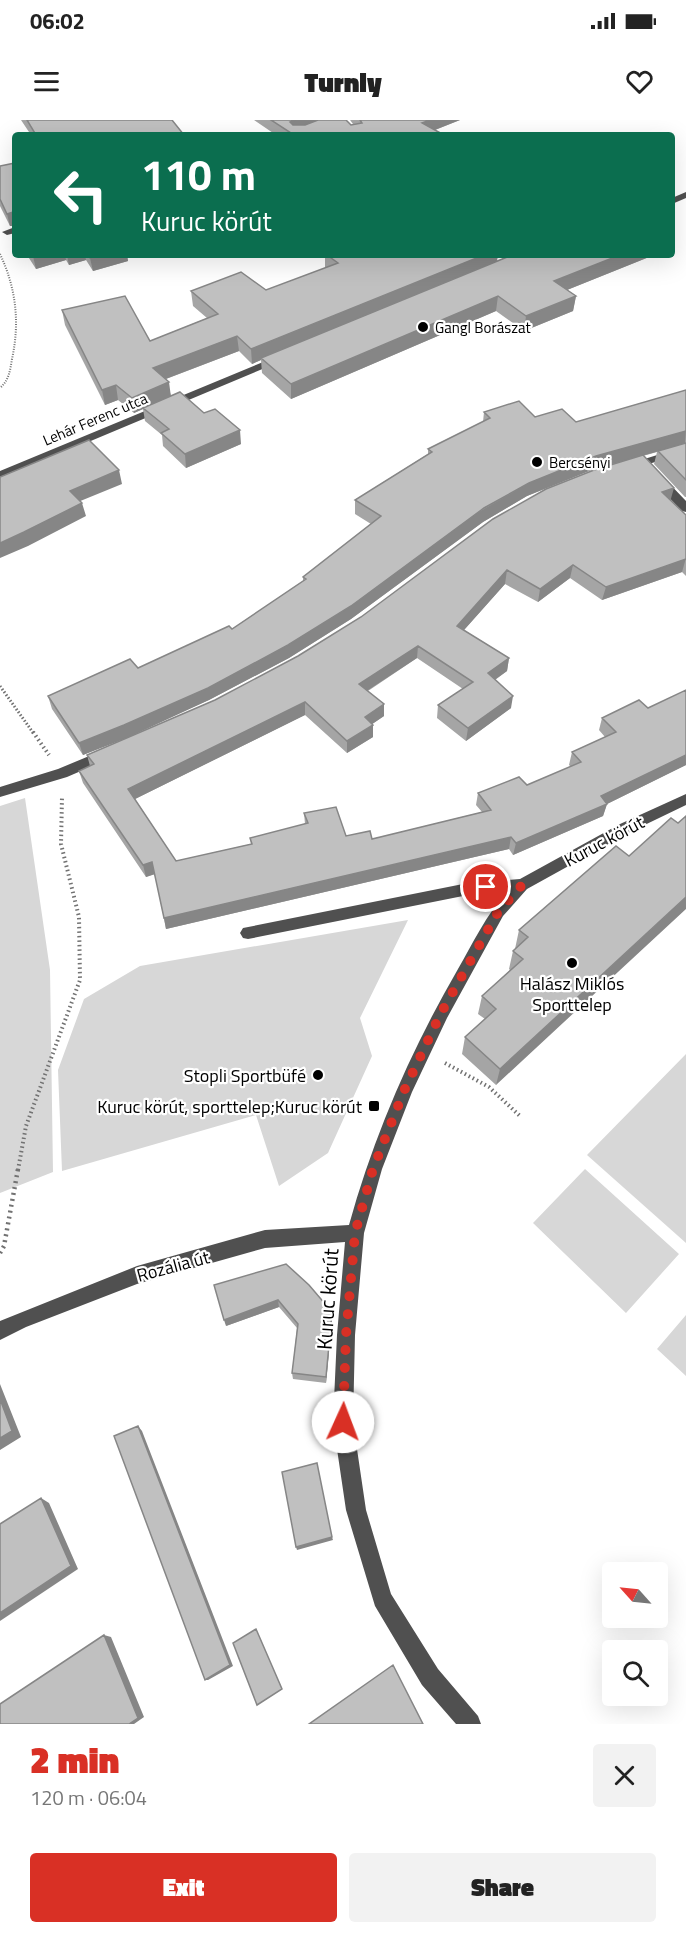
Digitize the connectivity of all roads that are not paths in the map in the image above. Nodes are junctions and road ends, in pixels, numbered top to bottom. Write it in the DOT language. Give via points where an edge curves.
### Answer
graph roads {
  1 [pos="296,351"];
  2 [pos="686,449"];
  3 [pos="642,462"];
  4 [pos="620,469"];
  5 [pos="0,475"];
  6 [pos="686,508"];
  7 [pos="123,746"];
  8 [pos="0,792"];
  9 [pos="686,799"];
  10 [pos="522,885"];
  11 [pos="248,933"];
  12 [pos="355,1233"];
  13 [pos="0,1331"];
  14 [pos="470,1724"];
  1 -- 5 [label="street, Lehár Ferenc utca"];
  2 -- 3 [label="street"];
  3 -- 4 [label="street"];
  3 -- 6 [label="street"];
  7 -- 8 [label="street" via="62,773"];
  9 -- 10 [label="street, Kuruc körút"];
  10 -- 11 [label="street, Kuruc körút" via="468,889"];
  10 -- 12 [label="street, Kuruc körút" via="498,912 423,1051 373,1169"];
  12 -- 13 [label="street, Rozália út" via="265,1239 137,1275"];
  12 -- 14 [label="street, Kuruc körút" via="343,1422 356,1510 382,1599 430,1677"];
}
